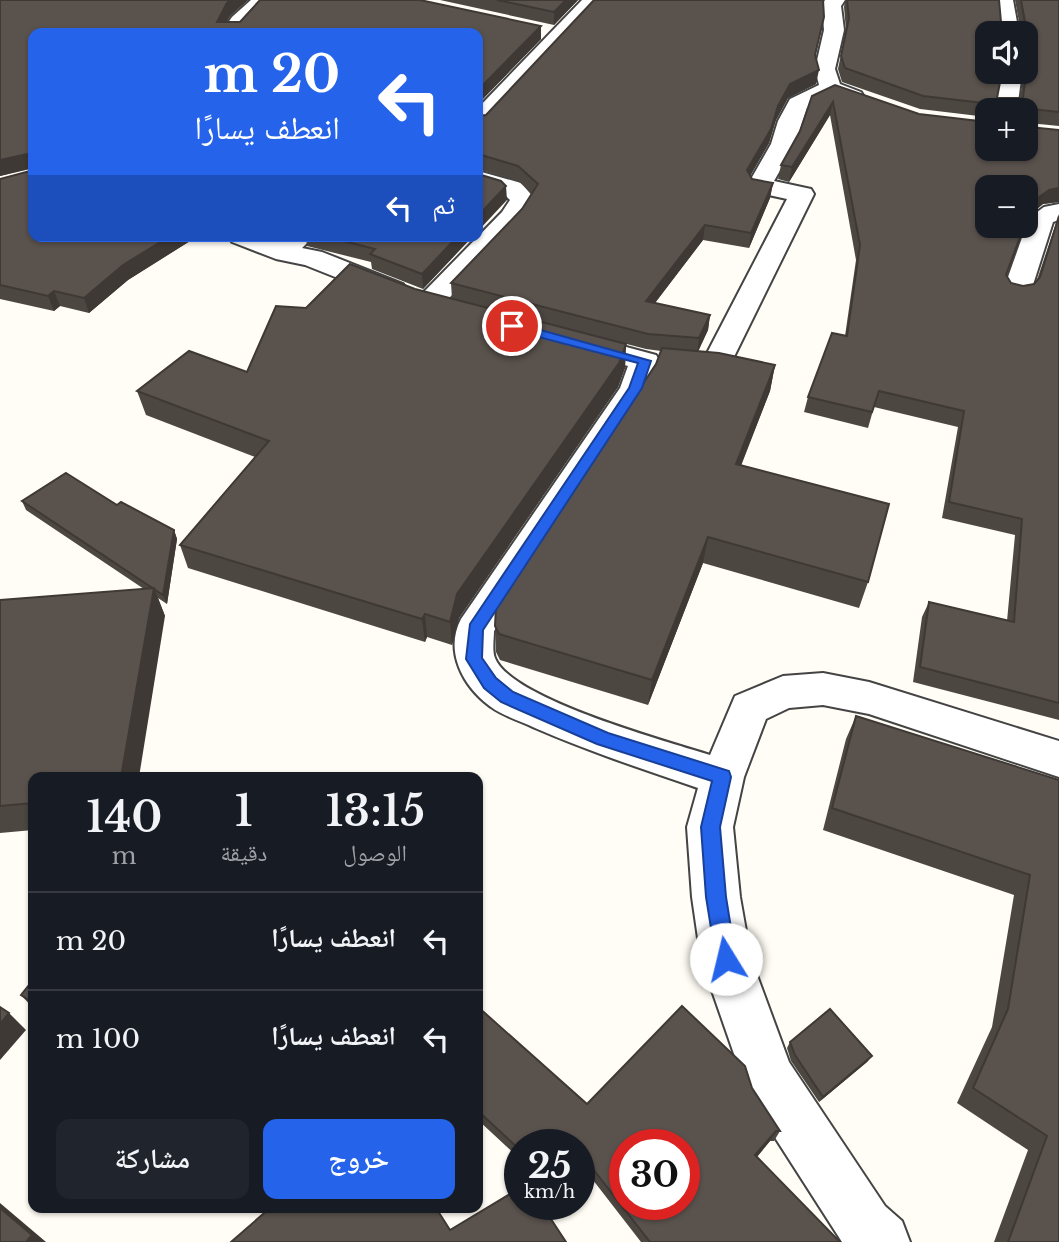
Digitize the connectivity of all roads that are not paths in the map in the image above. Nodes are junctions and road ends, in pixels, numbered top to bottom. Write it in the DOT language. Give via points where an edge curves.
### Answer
graph roads {
  1 [pos="262,0"];
  2 [pos="592,0"];
  3 [pos="1004,0"];
  4 [pos="826,2"];
  5 [pos="1007,21"];
  6 [pos="234,28"];
  7 [pos="537,30"];
  8 [pos="561,35"];
  9 [pos="831,88"];
  10 [pos="875,105"];
  11 [pos="483,116"];
  12 [pos="483,179"];
  13 [pos="1059,212"];
  14 [pos="276,242"];
  15 [pos="293,245"];
  16 [pos="1017,291"];
  17 [pos="538,333"];
  18 [pos="645,361"];
  19 [pos="1059,759"];
  20 [pos="722,777"];
  21 [pos="881,1242"];
  1 -- 6 [label="street"];
  2 -- 8 [label="street"];
  3 -- 5 [label="street"];
  4 -- 9 [label="street" via="834,30 825,69"];
  7 -- 8 [label="street"];
  8 -- 11 [label="street"];
  9 -- 10 [label="street"];
  9 -- 18 [label="street" via="798,104 783,144 759,186 802,194 715,367"];
  12 -- 15 [label="street" via="512,188 523,199 443,308 312,258"];
  13 -- 16 [label="street" via="1042,218"];
  14 -- 15 [label="street"];
  17 -- 18 [label="street"];
  18 -- 20 [label="street" via="635,388 475,629 474,659 490,683 507,697 603,739"];
  19 -- 20 [label="street" via="869,698 823,689 783,692 750,708"];
  20 -- 21 [label="street" via="710,827 726,959 768,1078 865,1226"];
}
